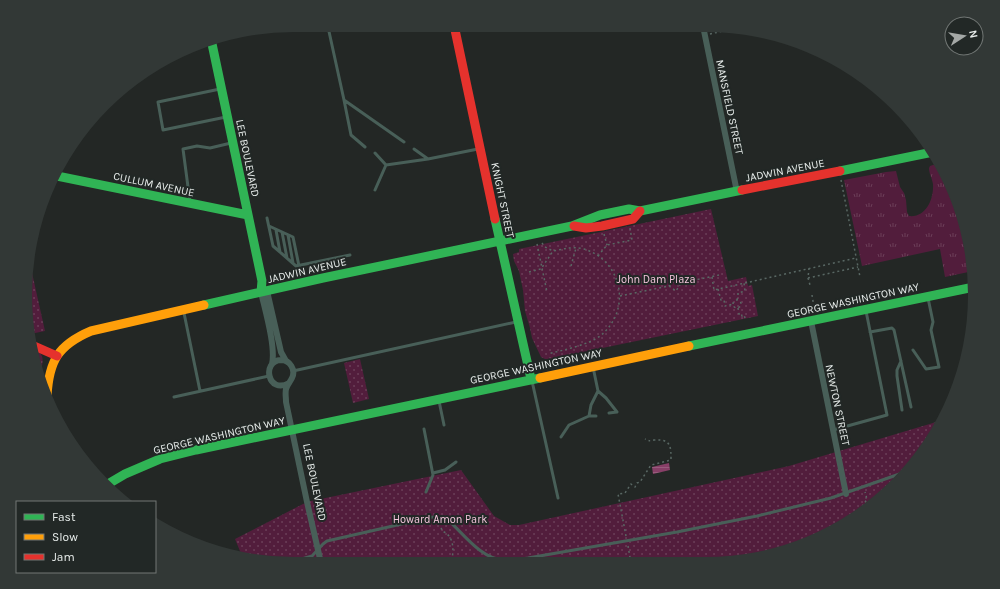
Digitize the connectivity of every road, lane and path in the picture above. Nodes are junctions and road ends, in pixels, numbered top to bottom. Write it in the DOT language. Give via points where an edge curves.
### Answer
graph roads {
  1 [pos="329,32"];
  2 [pos="455,32"];
  3 [pos="704,32"];
  4 [pos="716,33"];
  5 [pos="705,35"];
  6 [pos="213,45"];
  7 [pos="222,88"];
  8 [pos="344,100"];
  9 [pos="227,116"];
  10 [pos="233,142"];
  11 [pos="404,142"];
  12 [pos="365,147"];
  13 [pos="414,149"];
  14 [pos="480,149"];
  15 [pos="375,153"];
  16 [pos="927,153"];
  17 [pos="428,159"];
  18 [pos="386,165"];
  19 [pos="60,177"];
  20 [pos="840,180"];
  21 [pos="375,190"];
  22 [pos="737,192"];
  23 [pos="190,204"];
  24 [pos="640,211"];
  25 [pos="248,215"];
  26 [pos="268,218"];
  27 [pos="630,225"];
  28 [pos="269,226"];
  29 [pos="572,226"];
  30 [pos="602,226"];
  31 [pos="276,230"];
  32 [pos="282,232"];
  33 [pos="288,235"];
  34 [pos="499,241"];
  35 [pos="542,243"];
  36 [pos="537,244"];
  37 [pos="607,245"];
  38 [pos="576,248"];
  39 [pos="553,251"];
  40 [pos="280,252"];
  41 [pos="350,255"];
  42 [pos="598,256"];
  43 [pos="287,258"];
  44 [pos="856,258"];
  45 [pos="293,263"];
  46 [pos="299,266"];
  47 [pos="571,266"];
  48 [pos="858,267"];
  49 [pos="541,268"];
  50 [pos="809,268"];
  51 [pos="530,272"];
  52 [pos="720,275"];
  53 [pos="712,277"];
  54 [pos="860,277"];
  55 [pos="808,278"];
  56 [pos="681,283"];
  57 [pos="744,283"];
  58 [pos="810,285"];
  59 [pos="669,286"];
  60 [pos="968,288"];
  61 [pos="718,289"];
  62 [pos="264,292"];
  63 [pos="547,292"];
  64 [pos="812,295"];
  65 [pos="620,296"];
  66 [pos="928,297"];
  67 [pos="737,300"];
  68 [pos="733,304"];
  69 [pos="814,307"];
  70 [pos="738,308"];
  71 [pos="866,310"];
  72 [pos="183,311"];
  73 [pos="746,321"];
  74 [pos="811,321"];
  75 [pos="518,322"];
  76 [pos="870,332"];
  77 [pos="37,347"];
  78 [pos="912,350"];
  79 [pos="548,354"];
  80 [pos="57,356"];
  81 [pos="901,360"];
  82 [pos="286,361"];
  83 [pos="272,364"];
  84 [pos="593,366"];
  85 [pos="293,370"];
  86 [pos="269,376"];
  87 [pos="531,379"];
  88 [pos="48,383"];
  89 [pos="289,383"];
  90 [pos="200,391"];
  91 [pos="598,391"];
  92 [pos="174,397"];
  93 [pos="438,399"];
  94 [pos="911,407"];
  95 [pos="902,410"];
  96 [pos="609,413"];
  97 [pos="589,416"];
  98 [pos="596,416"];
  99 [pos="444,424"];
  100 [pos="424,429"];
  101 [pos="833,430"];
  102 [pos="292,431"];
  103 [pos="561,437"];
  104 [pos="645,439"];
  105 [pos="456,462"];
  106 [pos="433,473"];
  107 [pos="895,476"];
  108 [pos="111,482"];
  109 [pos="426,492"];
  110 [pos="865,492"];
  111 [pos="846,494"];
  112 [pos="558,498"];
  113 [pos="865,503"];
  114 [pos="438,517"];
  115 [pos="627,541"];
  116 [pos="318,549"];
  117 [pos="309,557"];
  118 [pos="320,557"];
  119 [pos="452,557"];
  120 [pos="490,557"];
  121 [pos="534,557"];
  122 [pos="630,557"];
  1 -- 8 [label="lane"];
  2 -- 14 [label="main road, KNIGHT STREET"];
  3 -- 5 [label="street, MANSFIELD STREET"];
  4 -- 5 [label="path"];
  5 -- 22 [label="street, MANSFIELD STREET"];
  6 -- 7 [label="main road, LEE BOULEVARD"];
  7 -- 9 [label="main road, LEE BOULEVARD"];
  7 -- 9 [label="lane" via="158,102 164,130"];
  8 -- 11 [label="lane"];
  8 -- 12 [label="lane" via="351,135"];
  9 -- 10 [label="main road, LEE BOULEVARD"];
  10 -- 23 [label="lane" via="210,148 197,146 183,149"];
  10 -- 25 [label="main road, LEE BOULEVARD"];
  13 -- 17 [label="lane"];
  14 -- 17 [label="lane"];
  14 -- 34 [label="main road, KNIGHT STREET"];
  15 -- 18 [label="lane"];
  16 -- 22 [label="main road, JADWIN AVENUE"];
  17 -- 18 [label="lane"];
  18 -- 21 [label="lane"];
  19 -- 23 [label="main road, CULLUM AVENUE"];
  20 -- 44 [label="path"];
  22 -- 24 [label="main road, JADWIN AVENUE"];
  23 -- 25 [label="main road, CULLUM AVENUE"];
  24 -- 29 [label="main road, JADWIN AVENUE" via="629,209 600,215"];
  24 -- 30 [label="main road, JADWIN AVENUE" via="633,219"];
  25 -- 62 [label="main road, LEE BOULEVARD"];
  26 -- 28 [label="lane"];
  27 -- 37 [label="path" via="632,240"];
  28 -- 31 [label="lane"];
  28 -- 40 [label="lane" via="273,246"];
  29 -- 30 [label="main road, JADWIN AVENUE"];
  29 -- 34 [label="main road, JADWIN AVENUE"];
  30 -- 37 [label="path"];
  31 -- 32 [label="lane"];
  31 -- 40 [label="lane"];
  32 -- 33 [label="lane"];
  32 -- 43 [label="lane"];
  33 -- 45 [label="lane"];
  33 -- 46 [label="lane" via="293,237"];
  34 -- 62 [label="main road, JADWIN AVENUE"];
  34 -- 75 [label="main road, KNIGHT STREET"];
  35 -- 39 [label="path"];
  36 -- 49 [label="path"];
  37 -- 42 [label="path"];
  38 -- 39 [label="path"];
  38 -- 42 [label="path"];
  38 -- 47 [label="path"];
  39 -- 49 [label="path"];
  40 -- 43 [label="lane"];
  41 -- 46 [label="lane"];
  42 -- 65 [label="path" via="613,272 619,285"];
  43 -- 45 [label="lane"];
  44 -- 48 [label="path"];
  44 -- 50 [label="path"];
  45 -- 46 [label="lane"];
  48 -- 54 [label="path"];
  48 -- 55 [label="path"];
  49 -- 51 [label="path"];
  49 -- 63 [label="path"];
  50 -- 55 [label="path"];
  50 -- 57 [label="path"];
  52 -- 53 [label="path"];
  53 -- 56 [label="path"];
  53 -- 61 [label="path" via="714,290"];
  55 -- 58 [label="path"];
  56 -- 59 [label="path" via="673,279"];
  56 -- 59 [label="path" via="676,291"];
  57 -- 61 [label="path"];
  57 -- 67 [label="path" via="745,291 738,293"];
  59 -- 65 [label="path"];
  60 -- 66 [label="main road, GEORGE WASHINGTON WAY"];
  61 -- 68 [label="path" via="720,300 724,300 725,306"];
  62 -- 72 [label="main road, JADWIN AVENUE"];
  62 -- 82 [label="street, LEE BOULEVARD" via="281,352"];
  62 -- 83 [label="street, LEE BOULEVARD" via="272,343"];
  64 -- 69 [label="path"];
  65 -- 79 [label="path" via="616,315 609,328 599,337 588,343"];
  66 -- 71 [label="main road, GEORGE WASHINGTON WAY"];
  66 -- 78 [label="lane" via="933,322 931,330 939,367 926,369"];
  67 -- 68 [label="path"];
  67 -- 70 [label="path" via="740,302"];
  68 -- 70 [label="path"];
  70 -- 73 [label="path" via="739,314 744,315"];
  71 -- 74 [label="main road, GEORGE WASHINGTON WAY"];
  71 -- 76 [label="lane"];
  72 -- 80 [label="main road, JADWIN AVENUE" via="91,331 66,345"];
  72 -- 90 [label="lane"];
  74 -- 84 [label="main road, GEORGE WASHINGTON WAY"];
  74 -- 101 [label="street, NEWTON STREET"];
  75 -- 85 [label="lane"];
  75 -- 87 [label="main road, KNIGHT STREET"];
  76 -- 81 [label="lane" via="892,328"];
  76 -- 101 [label="lane" via="887,415"];
  77 -- 80 [label="main road"];
  80 -- 88 [label="main road, JADWIN AVENUE" via="48,376"];
  81 -- 94 [label="lane"];
  81 -- 95 [label="lane" via="897,376"];
  82 -- 83 [label="street" via="279,360"];
  82 -- 85 [label="street, LEE BOULEVARD"];
  83 -- 86 [label="street, LEE BOULEVARD"];
  84 -- 87 [label="main road, GEORGE WASHINGTON WAY"];
  84 -- 91 [label="lane"];
  85 -- 89 [label="street, LEE BOULEVARD" via="293,377"];
  86 -- 89 [label="street" via="277,385"];
  86 -- 90 [label="lane"];
  87 -- 93 [label="main road, GEORGE WASHINGTON WAY"];
  87 -- 112 [label="lane"];
  89 -- 102 [label="street, LEE BOULEVARD" via="286,397"];
  90 -- 92 [label="lane"];
  91 -- 96 [label="lane" via="617,412"];
  91 -- 97 [label="lane"];
  93 -- 99 [label="lane"];
  93 -- 102 [label="main road, GEORGE WASHINGTON WAY"];
  97 -- 98 [label="lane"];
  97 -- 103 [label="lane" via="569,425"];
  100 -- 106 [label="lane"];
  101 -- 111 [label="street, NEWTON STREET"];
  102 -- 108 [label="main road, GEORGE WASHINGTON WAY" via="160,459"];
  102 -- 116 [label="street, LEE BOULEVARD"];
  104 -- 115 [label="path" via="668,442 671,446 671,460 651,465 635,487 631,484 625,493 618,494"];
  105 -- 106 [label="lane" via="445,470"];
  106 -- 109 [label="lane"];
  107 -- 111 [label="lane"];
  110 -- 113 [label="path"];
  111 -- 115 [label="lane" via="738,520"];
  114 -- 116 [label="lane" via="327,541"];
  114 -- 119 [label="path" via="442,532 452,542"];
  114 -- 120 [label="lane" via="448,520"];
  115 -- 121 [label="lane"];
  115 -- 122 [label="path"];
  116 -- 117 [label="lane"];
  116 -- 118 [label="street, LEE BOULEVARD"];
}
